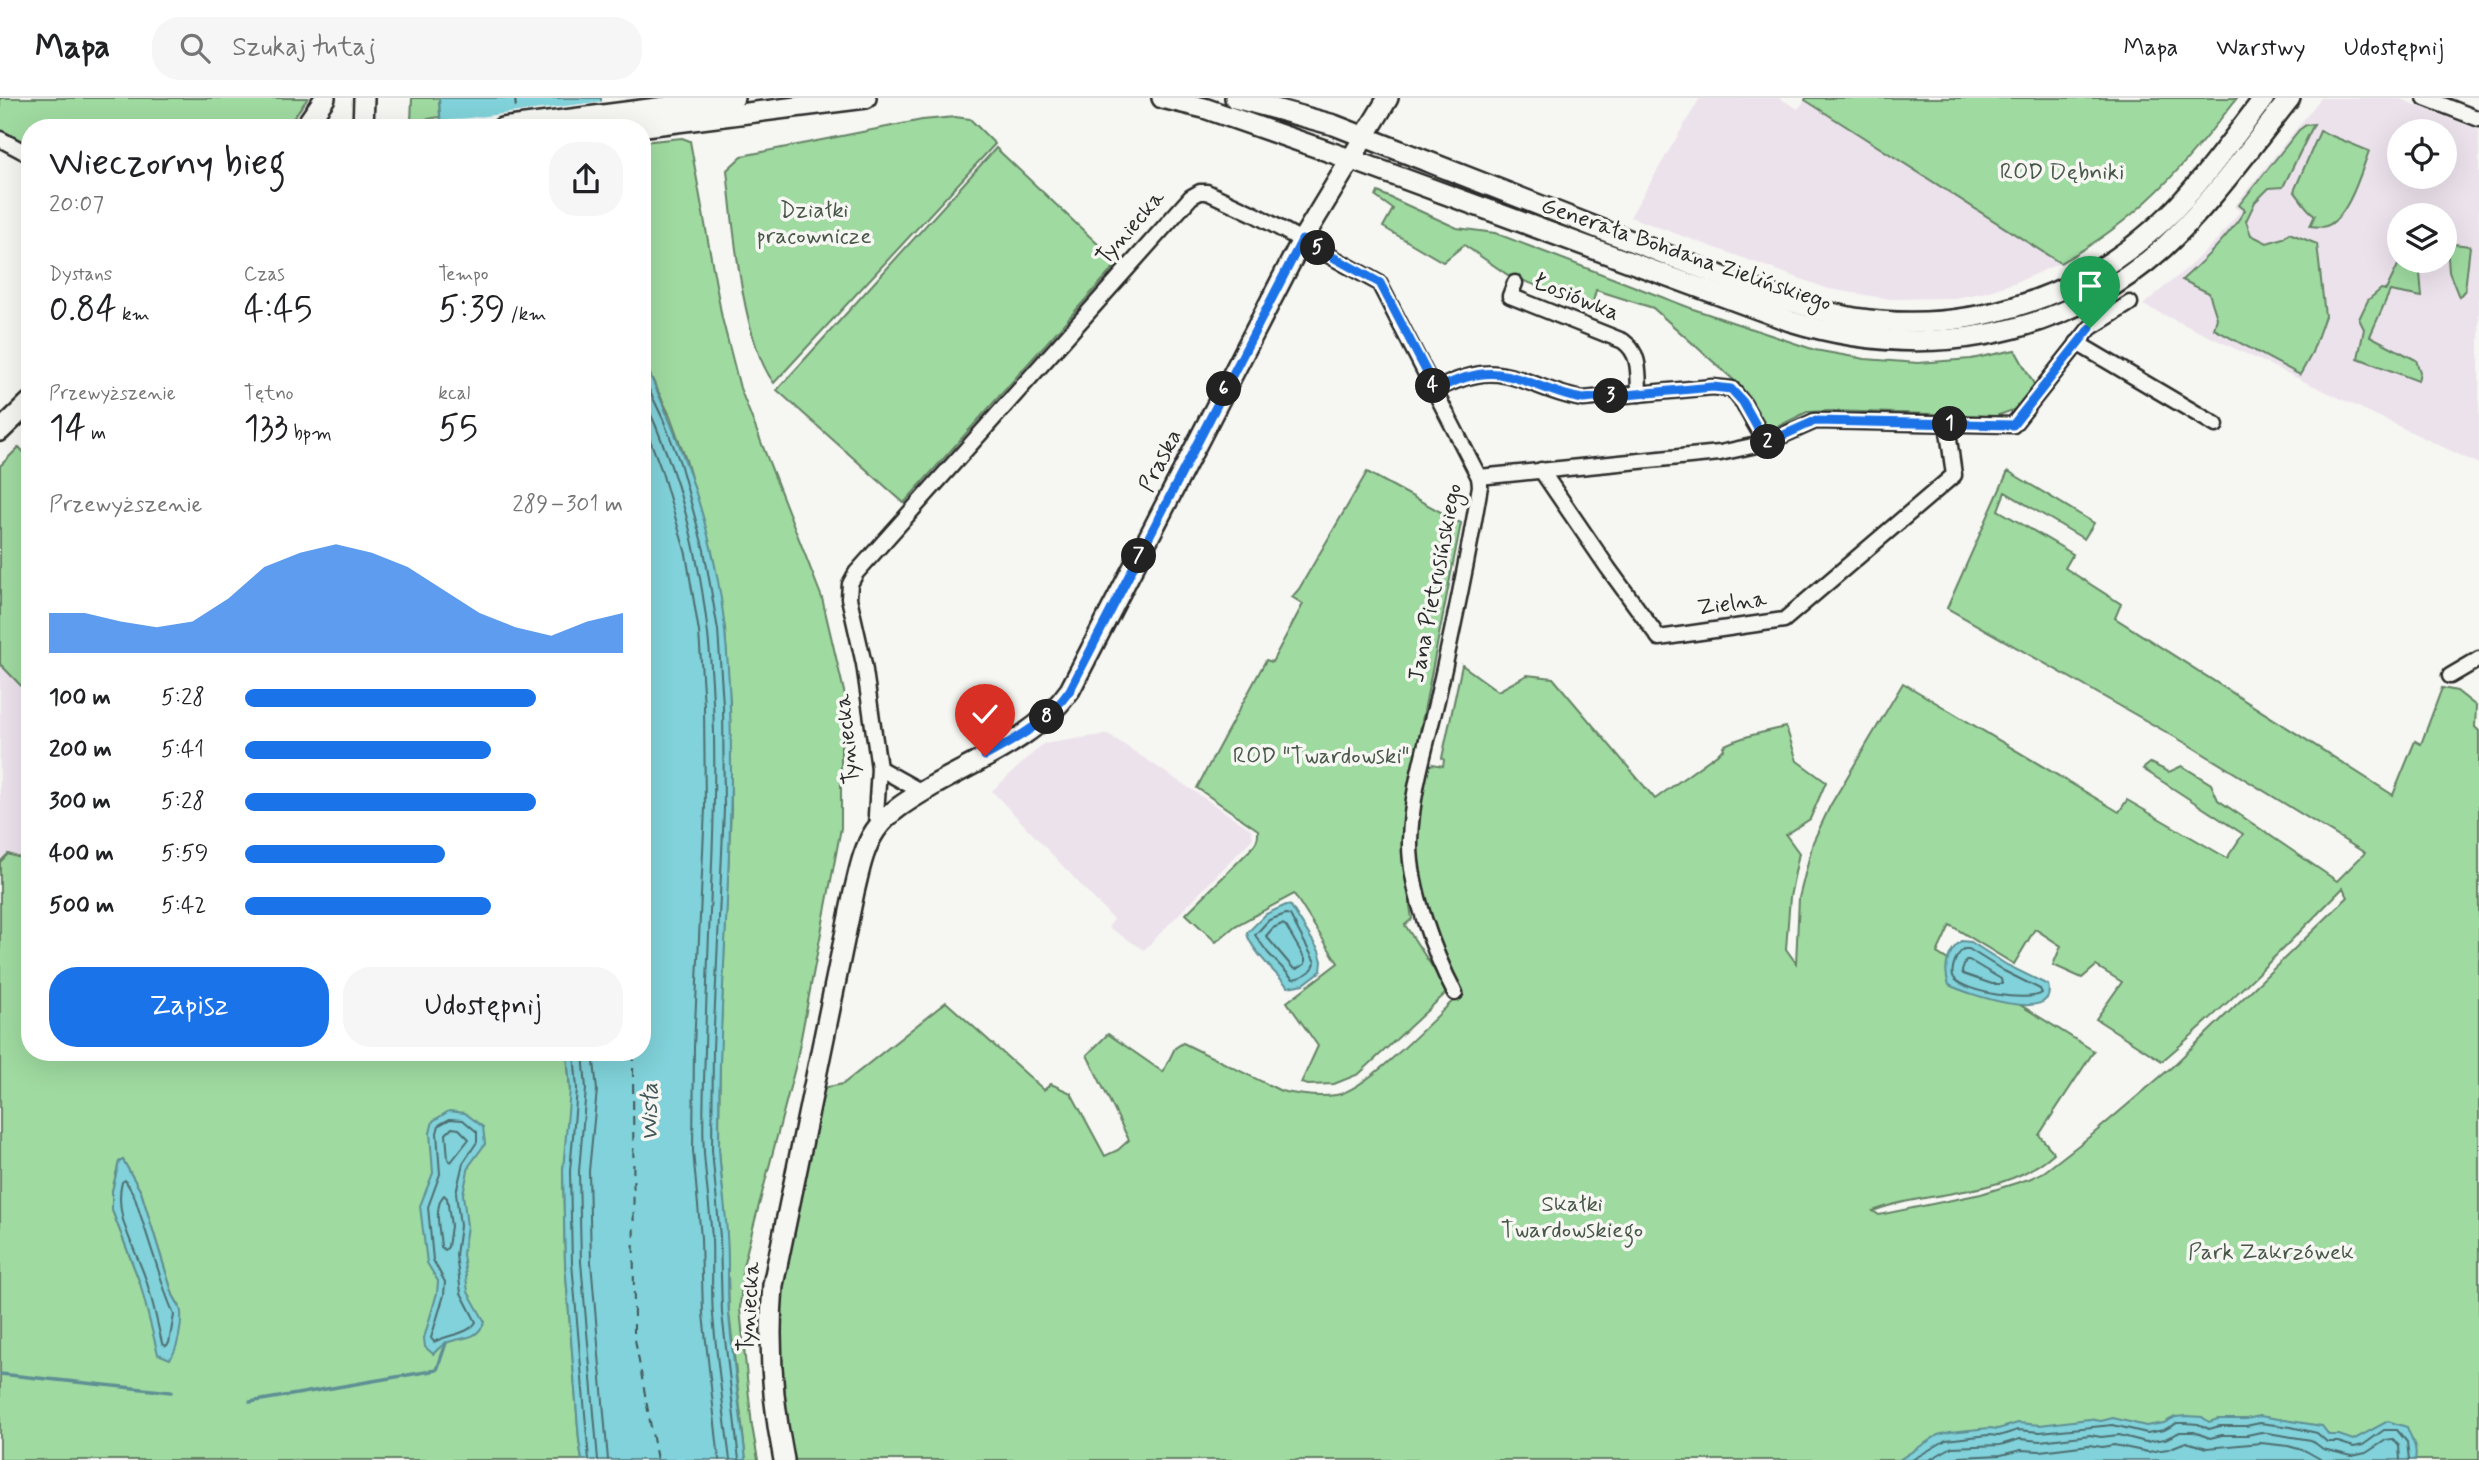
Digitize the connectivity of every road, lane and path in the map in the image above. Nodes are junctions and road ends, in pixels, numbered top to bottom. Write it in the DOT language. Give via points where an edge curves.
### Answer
graph roads {
  1 [pos="325,98"];
  2 [pos="364,98"];
  3 [pos="866,98"];
  4 [pos="1162,98"];
  5 [pos="1235,98"];
  6 [pos="1388,98"];
  7 [pos="2264,98"];
  8 [pos="2290,98"];
  9 [pos="2425,98"];
  10 [pos="738,106"];
  11 [pos="310,119"];
  12 [pos="363,119"];
  13 [pos="599,119"];
  14 [pos="2479,119"];
  15 [pos="651,124"];
  16 [pos="1363,136"];
  17 [pos="0,139"];
  18 [pos="21,150"];
  19 [pos="1350,159"];
  20 [pos="1254,214"];
  21 [pos="1302,240"];
  22 [pos="1515,284"];
  23 [pos="2130,303"];
  24 [pos="2077,344"];
  25 [pos="1436,390"];
  26 [pos="1639,394"];
  27 [pos="21,411"];
  28 [pos="21,420"];
  29 [pos="1947,424"];
  30 [pos="2216,425"];
  31 [pos="0,433"];
  32 [pos="1766,443"];
  33 [pos="1541,470"];
  34 [pos="1479,477"];
  35 [pos="2479,659"];
  36 [pos="2451,676"];
  37 [pos="879,768"];
  38 [pos="922,792"];
  39 [pos="882,823"];
  40 [pos="1455,993"];
  41 [pos="784,1460"];
  1 -- 11 [label="main road"];
  2 -- 12 [label="main road"];
  3 -- 10 [label="main road"];
  4 -- 19 [label="main road, Generała Bohdana Zielińskiego"];
  5 -- 16 [label="main road, Generała Bohdana Zielińskiego"];
  6 -- 16 [label="main road, Praska"];
  7 -- 16 [label="main road, Generała Bohdana Zielińskiego" via="2175,209 2113,261 2061,291 2021,306 1931,323 1853,317 1768,294"];
  8 -- 19 [label="main road, Generała Bohdana Zielińskiego" via="2194,216 2161,250 2123,278 2079,304 2028,324 1983,336 1934,341 1878,340 1806,326"];
  9 -- 14 [label="street"];
  10 -- 13 [label="main road"];
  10 -- 15 [label="main road"];
  16 -- 19 [label="main road, Praska"];
  17 -- 18 [label="street"];
  19 -- 21 [label="main road, Praska"];
  20 -- 21 [label="street, Jana Pietrusińskiego"];
  20 -- 37 [label="street, Tyniecka" via="1208,192 1191,197 856,573 850,584 851,606"];
  21 -- 25 [label="street, Jana Pietrusińskiego" via="1380,283"];
  21 -- 38 [label="main road, Praska" via="1070,690 1033,729"];
  22 -- 26 [label="street, Łosiówka" via="1510,296 1632,347"];
  23 -- 24 [label="street" via="2090,328"];
  24 -- 29 [label="street" via="2013,425"];
  24 -- 30 [label="street"];
  25 -- 26 [label="street" via="1467,377 1503,374 1583,399"];
  25 -- 34 [label="street, Jana Pietrusińskiego"];
  26 -- 32 [label="street" via="1731,389"];
  27 -- 31 [label="main road"];
  28 -- 31 [label="main road"];
  29 -- 32 [label="street" via="1815,421"];
  29 -- 33 [label="street, Zielna" via="1954,475 1784,620 1659,638"];
  32 -- 33 [label="street" via="1720,453"];
  33 -- 34 [label="street"];
  34 -- 40 [label="street, Jana Pietrusińskiego" via="1465,576 1414,799 1410,843 1432,945"];
  35 -- 36 [label="street"];
  37 -- 38 [label="street"];
  37 -- 39 [label="street, Tyniecka" via="876,815"];
  38 -- 39 [label="main road, Praska"];
  39 -- 41 [label="main road, Tyniecka" via="868,844 854,892 773,1285 770,1363"];
}
